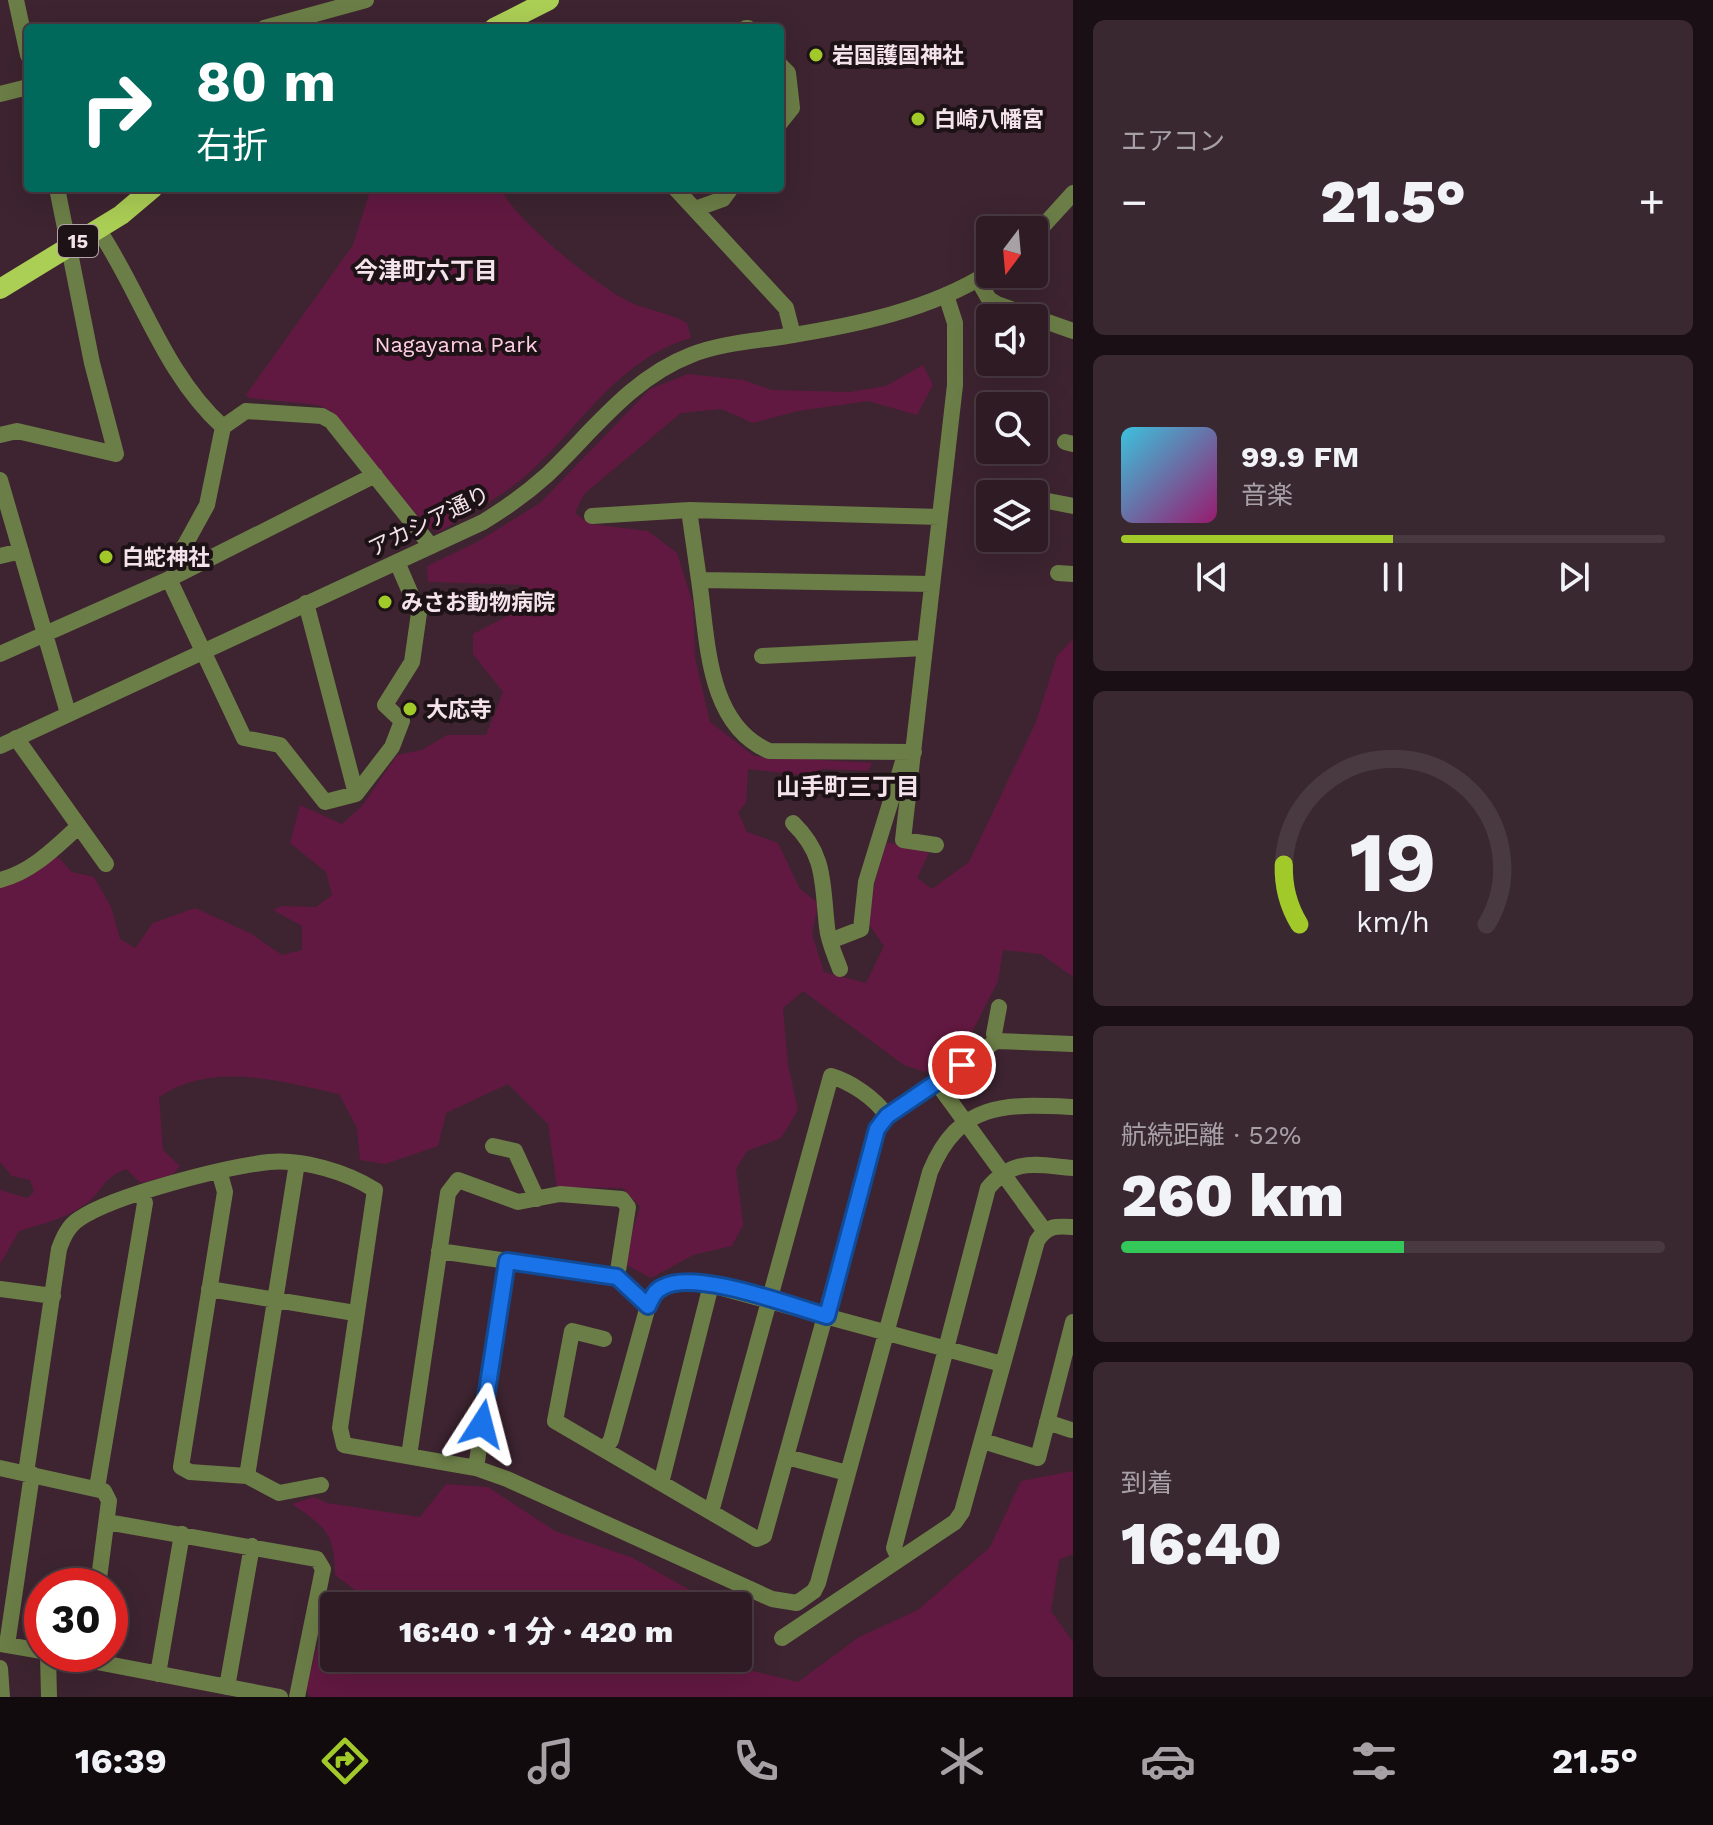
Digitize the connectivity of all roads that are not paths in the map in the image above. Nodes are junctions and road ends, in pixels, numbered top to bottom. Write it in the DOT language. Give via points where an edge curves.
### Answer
graph roads {
  1 [pos="16,0"];
  2 [pos="366,0"];
  3 [pos="549,0"];
  4 [pos="279,24"];
  5 [pos="502,24"];
  6 [pos="24,37"];
  7 [pos="784,69"];
  8 [pos="24,88"];
  9 [pos="0,94"];
  10 [pos="784,118"];
  11 [pos="58,192"];
  12 [pos="148,192"];
  13 [pos="679,192"];
  14 [pos="728,192"];
  15 [pos="1073,193"];
  16 [pos="695,209"];
  17 [pos="1048,221"];
  18 [pos="98,229"];
  19 [pos="69,247"];
  20 [pos="976,280"];
  21 [pos="987,288"];
  22 [pos="0,289"];
  23 [pos="946,295"];
  24 [pos="1073,331"];
  25 [pos="793,335"];
  26 [pos="223,427"];
  27 [pos="0,435"];
  28 [pos="375,475"];
  29 [pos="0,480"];
  30 [pos="1048,501"];
  31 [pos="1073,506"];
  32 [pos="689,510"];
  33 [pos="592,516"];
  34 [pos="940,517"];
  35 [pos="431,546"];
  36 [pos="21,551"];
  37 [pos="0,556"];
  38 [pos="397,562"];
  39 [pos="175,576"];
  40 [pos="699,580"];
  41 [pos="932,584"];
  42 [pos="306,603"];
  43 [pos="47,636"];
  44 [pos="925,648"];
  45 [pos="204,652"];
  46 [pos="0,654"];
  47 [pos="762,656"];
  48 [pos="68,713"];
  49 [pos="16,738"];
  50 [pos="0,746"];
  51 [pos="909,753"];
  52 [pos="356,794"];
  53 [pos="793,823"];
  54 [pos="79,826"];
  55 [pos="936,845"];
  56 [pos="106,864"];
  57 [pos="0,880"];
  58 [pos="830,941"];
  59 [pos="840,969"];
  60 [pos="999,1007"];
  61 [pos="996,1041"];
  62 [pos="1073,1044"];
  63 [pos="937,1083"];
  64 [pos="1073,1107"];
  65 [pos="887,1116"];
  66 [pos="966,1124"];
  67 [pos="493,1146"];
  68 [pos="297,1163"];
  69 [pos="1073,1168"];
  70 [pos="1002,1172"];
  71 [pos="220,1174"];
  72 [pos="142,1193"];
  73 [pos="537,1199"];
  74 [pos="1073,1227"];
  75 [pos="1044,1230"];
  76 [pos="439,1251"];
  77 [pos="507,1261"];
  78 [pos="617,1277"];
  79 [pos="711,1285"];
  80 [pos="0,1289"];
  81 [pos="209,1289"];
  82 [pos="53,1296"];
  83 [pos="275,1300"];
  84 [pos="768,1300"];
  85 [pos="648,1306"];
  86 [pos="355,1313"];
  87 [pos="827,1316"];
  88 [pos="1073,1322"];
  89 [pos="886,1333"];
  90 [pos="604,1339"];
  91 [pos="946,1349"];
  92 [pos="1068,1360"];
  93 [pos="1002,1364"];
  94 [pos="1047,1422"];
  95 [pos="1071,1430"];
  96 [pos="983,1441"];
  97 [pos="605,1449"];
  98 [pos="409,1456"];
  99 [pos="787,1457"];
  100 [pos="0,1468"];
  101 [pos="476,1468"];
  102 [pos="29,1473"];
  103 [pos="847,1473"];
  104 [pos="247,1476"];
  105 [pos="661,1483"];
  106 [pos="321,1485"];
  107 [pos="97,1488"];
  108 [pos="711,1512"];
  109 [pos="107,1522"];
  110 [pos="182,1534"];
  111 [pos="252,1546"];
  112 [pos="899,1559"];
  113 [pos="101,1568"];
  114 [pos="807,1598"];
  115 [pos="817,1614"];
  116 [pos="782,1638"];
  117 [pos="2,1644"];
  118 [pos="24,1648"];
  119 [pos="128,1667"];
  120 [pos="0,1668"];
  121 [pos="48,1672"];
  122 [pos="158,1674"];
  123 [pos="227,1687"];
  124 [pos="2,1697"];
  125 [pos="49,1697"];
  126 [pos="280,1697"];
  127 [pos="297,1697"];
  1 -- 6 [label="street"];
  2 -- 4 [label="street"];
  3 -- 5 [label="main road"];
  7 -- 10 [label="street" via="792,108"];
  8 -- 9 [label="street"];
  11 -- 19 [label="street"];
  12 -- 18 [label="main road, 15"];
  13 -- 16 [label="street"];
  14 -- 16 [label="street"];
  15 -- 17 [label="street"];
  16 -- 25 [label="street" via="786,308"];
  18 -- 19 [label="main road, 15"];
  18 -- 26 [label="street" via="186,383"];
  19 -- 22 [label="main road, 15"];
  19 -- 27 [label="street" via="116,454 17,431"];
  20 -- 23 [label="street, アカシア通り"];
  21 -- 24 [label="street" via="997,304"];
  23 -- 25 [label="street, アカシア通り" via="865,321"];
  23 -- 34 [label="street" via="955,323 955,385"];
  25 -- 35 [label="street, アカシア通り" via="694,354 662,368 514,502"];
  26 -- 28 [label="street" via="246,411 322,416"];
  26 -- 39 [label="street" via="207,505 180,554"];
  28 -- 35 [label="street"];
  28 -- 39 [label="street"];
  29 -- 36 [label="street"];
  30 -- 31 [label="street"];
  32 -- 33 [label="street"];
  32 -- 34 [label="street"];
  32 -- 40 [label="street"];
  34 -- 41 [label="street"];
  35 -- 38 [label="street, アカシア通り"];
  36 -- 37 [label="street"];
  36 -- 43 [label="street"];
  38 -- 42 [label="street, アカシア通り"];
  38 -- 52 [label="street" via="419,613 412,662 385,705 402,721 392,747"];
  39 -- 43 [label="street"];
  39 -- 45 [label="street"];
  40 -- 41 [label="street"];
  40 -- 51 [label="street" via="724,710 751,744 769,751"];
  41 -- 44 [label="street"];
  42 -- 45 [label="street, アカシア通り"];
  42 -- 52 [label="street"];
  43 -- 46 [label="street"];
  43 -- 48 [label="street"];
  44 -- 47 [label="street"];
  44 -- 51 [label="street"];
  45 -- 48 [label="street, アカシア通り"];
  45 -- 52 [label="street" via="244,738 280,745 325,802"];
  48 -- 49 [label="street, アカシア通り"];
  49 -- 50 [label="street, アカシア通り"];
  49 -- 54 [label="street"];
  51 -- 55 [label="street" via="903,840"];
  51 -- 58 [label="street" via="866,882 861,929"];
  53 -- 58 [label="street" via="811,840 824,876"];
  54 -- 56 [label="street"];
  54 -- 57 [label="street" via="43,858"];
  58 -- 59 [label="street"];
  60 -- 61 [label="street"];
  61 -- 62 [label="street"];
  61 -- 63 [label="street"];
  63 -- 65 [label="street"];
  63 -- 66 [label="street"];
  64 -- 66 [label="street" via="1006,1105"];
  65 -- 84 [label="street" via="845,1080 831,1076"];
  65 -- 87 [label="street" via="877,1129"];
  66 -- 70 [label="street"];
  66 -- 89 [label="street" via="940,1148 930,1172"];
  67 -- 73 [label="street" via="515,1151"];
  68 -- 71 [label="street" via="269,1162"];
  68 -- 83 [label="street"];
  68 -- 86 [label="street" via="375,1190"];
  69 -- 70 [label="street" via="1021,1164"];
  70 -- 75 [label="street"];
  70 -- 91 [label="street" via="988,1188"];
  71 -- 72 [label="street"];
  71 -- 81 [label="street" via="225,1192"];
  72 -- 82 [label="street" via="77,1220 59,1249"];
  72 -- 107 [label="street" via="145,1203"];
  73 -- 76 [label="street" via="511,1201 458,1180 448,1193"];
  73 -- 78 [label="street" via="589,1194 622,1199 628,1207"];
  74 -- 75 [label="street"];
  75 -- 93 [label="street"];
  76 -- 77 [label="street"];
  76 -- 98 [label="street"];
  77 -- 78 [label="street"];
  77 -- 101 [label="street"];
  78 -- 85 [label="street"];
  79 -- 84 [label="street"];
  79 -- 85 [label="street" via="666,1285"];
  79 -- 105 [label="street"];
  80 -- 82 [label="street"];
  81 -- 83 [label="street"];
  81 -- 104 [label="street" via="181,1467"];
  82 -- 102 [label="street"];
  83 -- 86 [label="street"];
  83 -- 104 [label="street"];
  84 -- 87 [label="street"];
  84 -- 108 [label="street"];
  85 -- 97 [label="street"];
  86 -- 98 [label="street" via="340,1439 353,1449"];
  87 -- 89 [label="street"];
  87 -- 99 [label="street"];
  88 -- 92 [label="street"];
  89 -- 91 [label="street"];
  89 -- 103 [label="street"];
  90 -- 97 [label="street" via="572,1331 555,1421"];
  91 -- 93 [label="street"];
  91 -- 112 [label="street" via="894,1548"];
  92 -- 94 [label="street"];
  93 -- 96 [label="street"];
  94 -- 95 [label="street"];
  94 -- 96 [label="street" via="1038,1458"];
  96 -- 112 [label="street" via="955,1522"];
  97 -- 105 [label="street"];
  98 -- 101 [label="street"];
  99 -- 103 [label="street"];
  99 -- 108 [label="street" via="764,1536 757,1539"];
  100 -- 102 [label="street"];
  101 -- 114 [label="street" via="772,1599 785,1604"];
  102 -- 107 [label="street"];
  102 -- 117 [label="street"];
  103 -- 114 [label="street" via="818,1583"];
  104 -- 106 [label="street" via="279,1493"];
  105 -- 108 [label="street"];
  107 -- 109 [label="street" via="109,1501"];
  109 -- 110 [label="street"];
  109 -- 113 [label="street"];
  110 -- 111 [label="street"];
  110 -- 122 [label="street"];
  111 -- 123 [label="street"];
  111 -- 127 [label="street" via="317,1559 323,1569"];
  112 -- 115 [label="street"];
  114 -- 115 [label="street"];
  115 -- 116 [label="street"];
  117 -- 118 [label="street"];
  119 -- 122 [label="street"];
  120 -- 124 [label="street"];
  121 -- 125 [label="street"];
  122 -- 123 [label="street"];
  123 -- 126 [label="street"];
}
